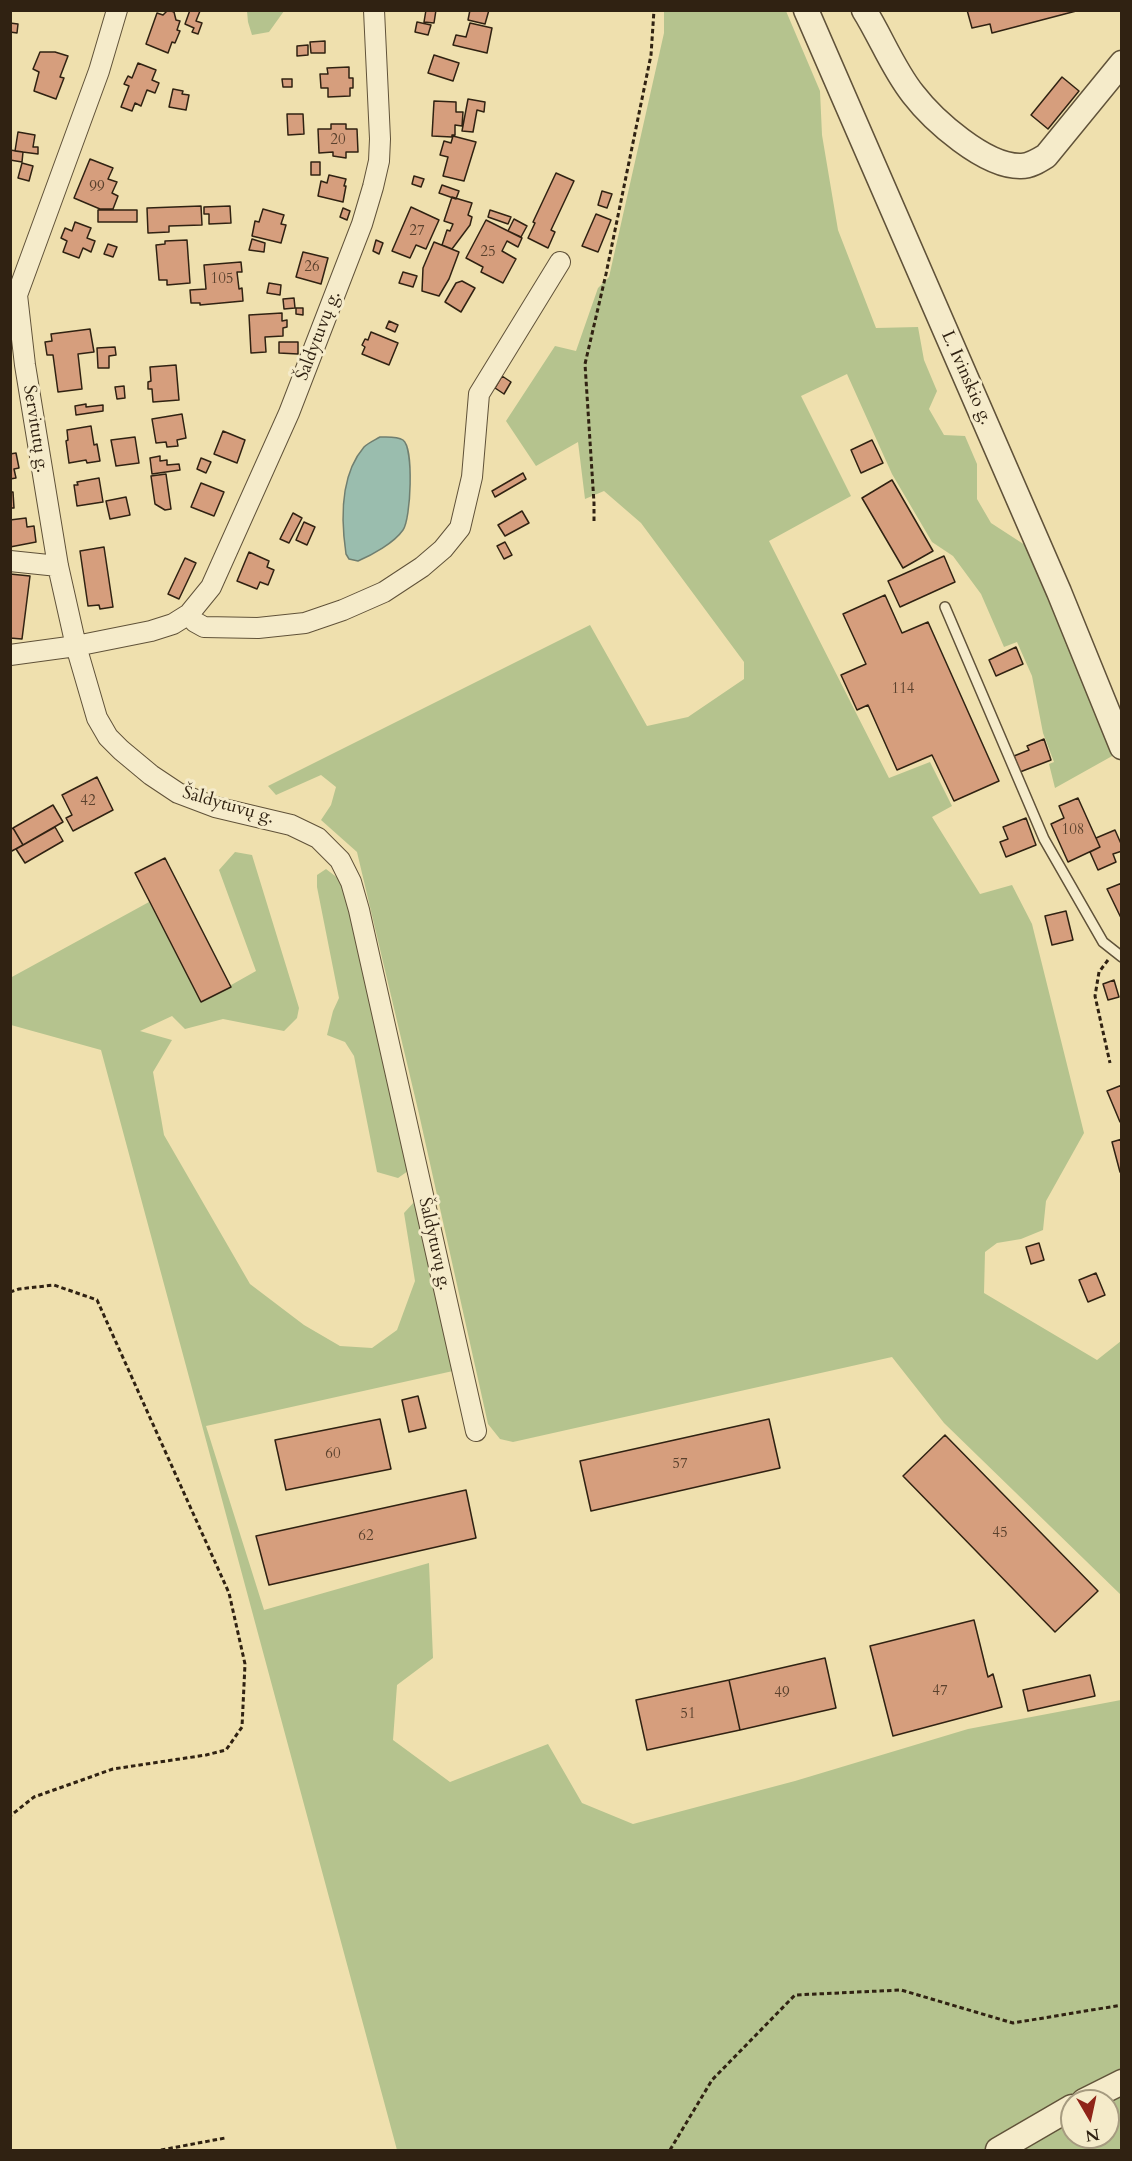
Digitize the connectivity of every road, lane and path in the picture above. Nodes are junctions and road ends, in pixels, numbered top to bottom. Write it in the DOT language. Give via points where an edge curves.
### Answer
graph roads {
  1 [pos="117,10"];
  2 [pos="374,10"];
  3 [pos="654,10"];
  4 [pos="806,10"];
  5 [pos="864,10"];
  6 [pos="1122,63"];
  7 [pos="560,261"];
  8 [pos="18,362"];
  9 [pos="594,521"];
  10 [pos="10,561"];
  11 [pos="58,566"];
  12 [pos="945,607"];
  13 [pos="189,614"];
  14 [pos="76,646"];
  15 [pos="10,655"];
  16 [pos="1122,747"];
  17 [pos="1118,954"];
  18 [pos="1110,1063"];
  19 [pos="10,1292"];
  20 [pos="476,1431"];
  21 [pos="10,1816"];
  22 [pos="1122,2005"];
  23 [pos="1122,2082"];
  24 [pos="1108,2089"];
  25 [pos="1060,2114"];
  26 [pos="225,2138"];
  27 [pos="160,2151"];
  28 [pos="669,2151"];
  29 [pos="998,2151"];
  1 -- 8 [label="street, Servitutų g." via="17,295"];
  2 -- 13 [label="street, Šaldytuvų g." via="380,139 374,188 289,413 211,587"];
  3 -- 9 [label="path" via="649,67 585,364"];
  4 -- 16 [label="street, L. Ivinskio g." via="1059,592"];
  5 -- 6 [label="street" via="923,106 969,144 1001,163 1021,166 1046,156"];
  7 -- 13 [label="street" via="479,394 470,487 460,528 443,549 384,592 305,623 258,628 204,627"];
  8 -- 11 [label="street, Servitutų g."];
  10 -- 11 [label="street"];
  11 -- 14 [label="street, Servitutų g."];
  12 -- 17 [label="lane" via="1044,839 1103,942"];
  13 -- 14 [label="street, Šaldytuvų g." via="151,631"];
  14 -- 15 [label="street"];
  14 -- 20 [label="street, Šaldytuvų g." via="97,718 108,737 151,775 178,793 215,807 291,825 318,838 340,860 362,921"];
  17 -- 18 [label="path" via="1098,972 1095,996"];
  19 -- 21 [label="path" via="54,1286 97,1300 229,1593 245,1664 243,1727 226,1750 113,1769 34,1797"];
  22 -- 28 [label="path" via="1013,2023 901,1990 795,1995 712,2080"];
  23 -- 24 [label="street"];
  25 -- 29 [label="street"];
  26 -- 27 [label="path"];
}
